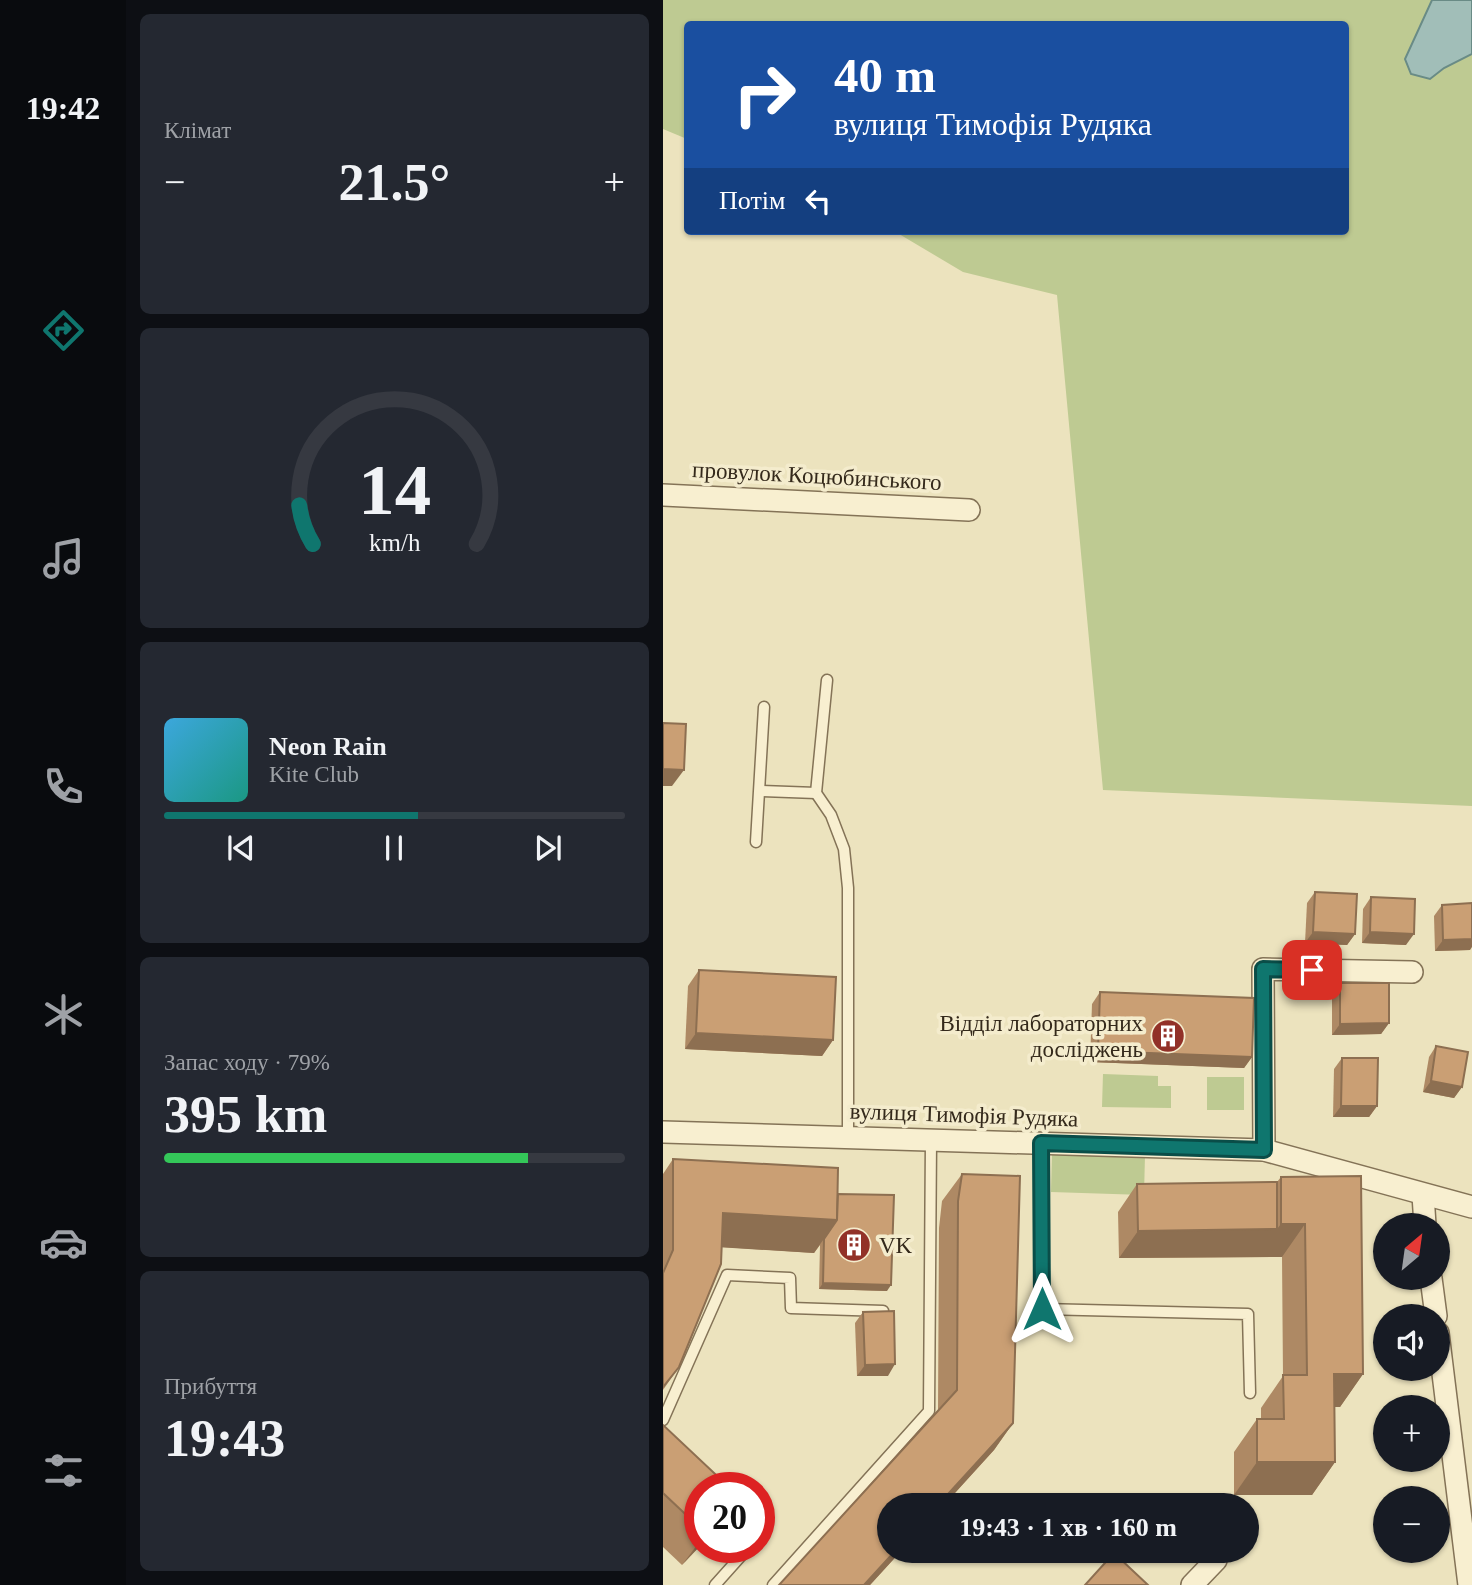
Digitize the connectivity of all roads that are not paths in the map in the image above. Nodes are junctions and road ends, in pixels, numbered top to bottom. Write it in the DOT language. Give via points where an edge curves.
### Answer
graph roads {
  1 [pos="663,495"];
  2 [pos="969,510"];
  3 [pos="827,680"];
  4 [pos="764,707"];
  5 [pos="760,791"];
  6 [pos="816,793"];
  7 [pos="756,842"];
  8 [pos="1412,972"];
  9 [pos="663,1132"];
  10 [pos="848,1138"];
  11 [pos="931,1140"];
  12 [pos="1041,1143"];
  13 [pos="1264,1150"];
  14 [pos="1423,1195"];
  15 [pos="1472,1207"];
  16 [pos="1424,1213"];
  17 [pos="883,1311"];
  18 [pos="1444,1381"];
  19 [pos="1250,1393"];
  20 [pos="663,1420"];
  21 [pos="735,1563"];
  22 [pos="1213,1563"];
  23 [pos="715,1585"];
  24 [pos="773,1585"];
  25 [pos="1192,1585"];
  26 [pos="1469,1585"];
  1 -- 2 [label="street, провулок Коцюбинського"];
  3 -- 6 [label="lane"];
  4 -- 5 [label="lane"];
  5 -- 6 [label="lane"];
  5 -- 7 [label="lane"];
  6 -- 10 [label="lane" via="831,815 844,849 849,888"];
  8 -- 13 [label="street" via="1263,969"];
  9 -- 10 [label="street, вулиця Тимофія Рудяка"];
  10 -- 11 [label="street, вулиця Тимофія Рудяка"];
  11 -- 12 [label="street, вулиця Тимофія Рудяка"];
  11 -- 24 [label="lane" via="929,1411"];
  12 -- 13 [label="street, вулиця Тимофія Рудяка"];
  12 -- 19 [label="lane" via="1042,1309 1248,1314"];
  13 -- 14 [label="street, вулиця Тимофія Рудяка"];
  14 -- 15 [label="street, вулиця Тимофія Рудяка"];
  14 -- 16 [label="street"];
  17 -- 20 [label="lane" via="791,1308 790,1278 727,1275"];
  18 -- 26 [label="street"];
  21 -- 23 [label="lane"];
  22 -- 25 [label="street"];
}
